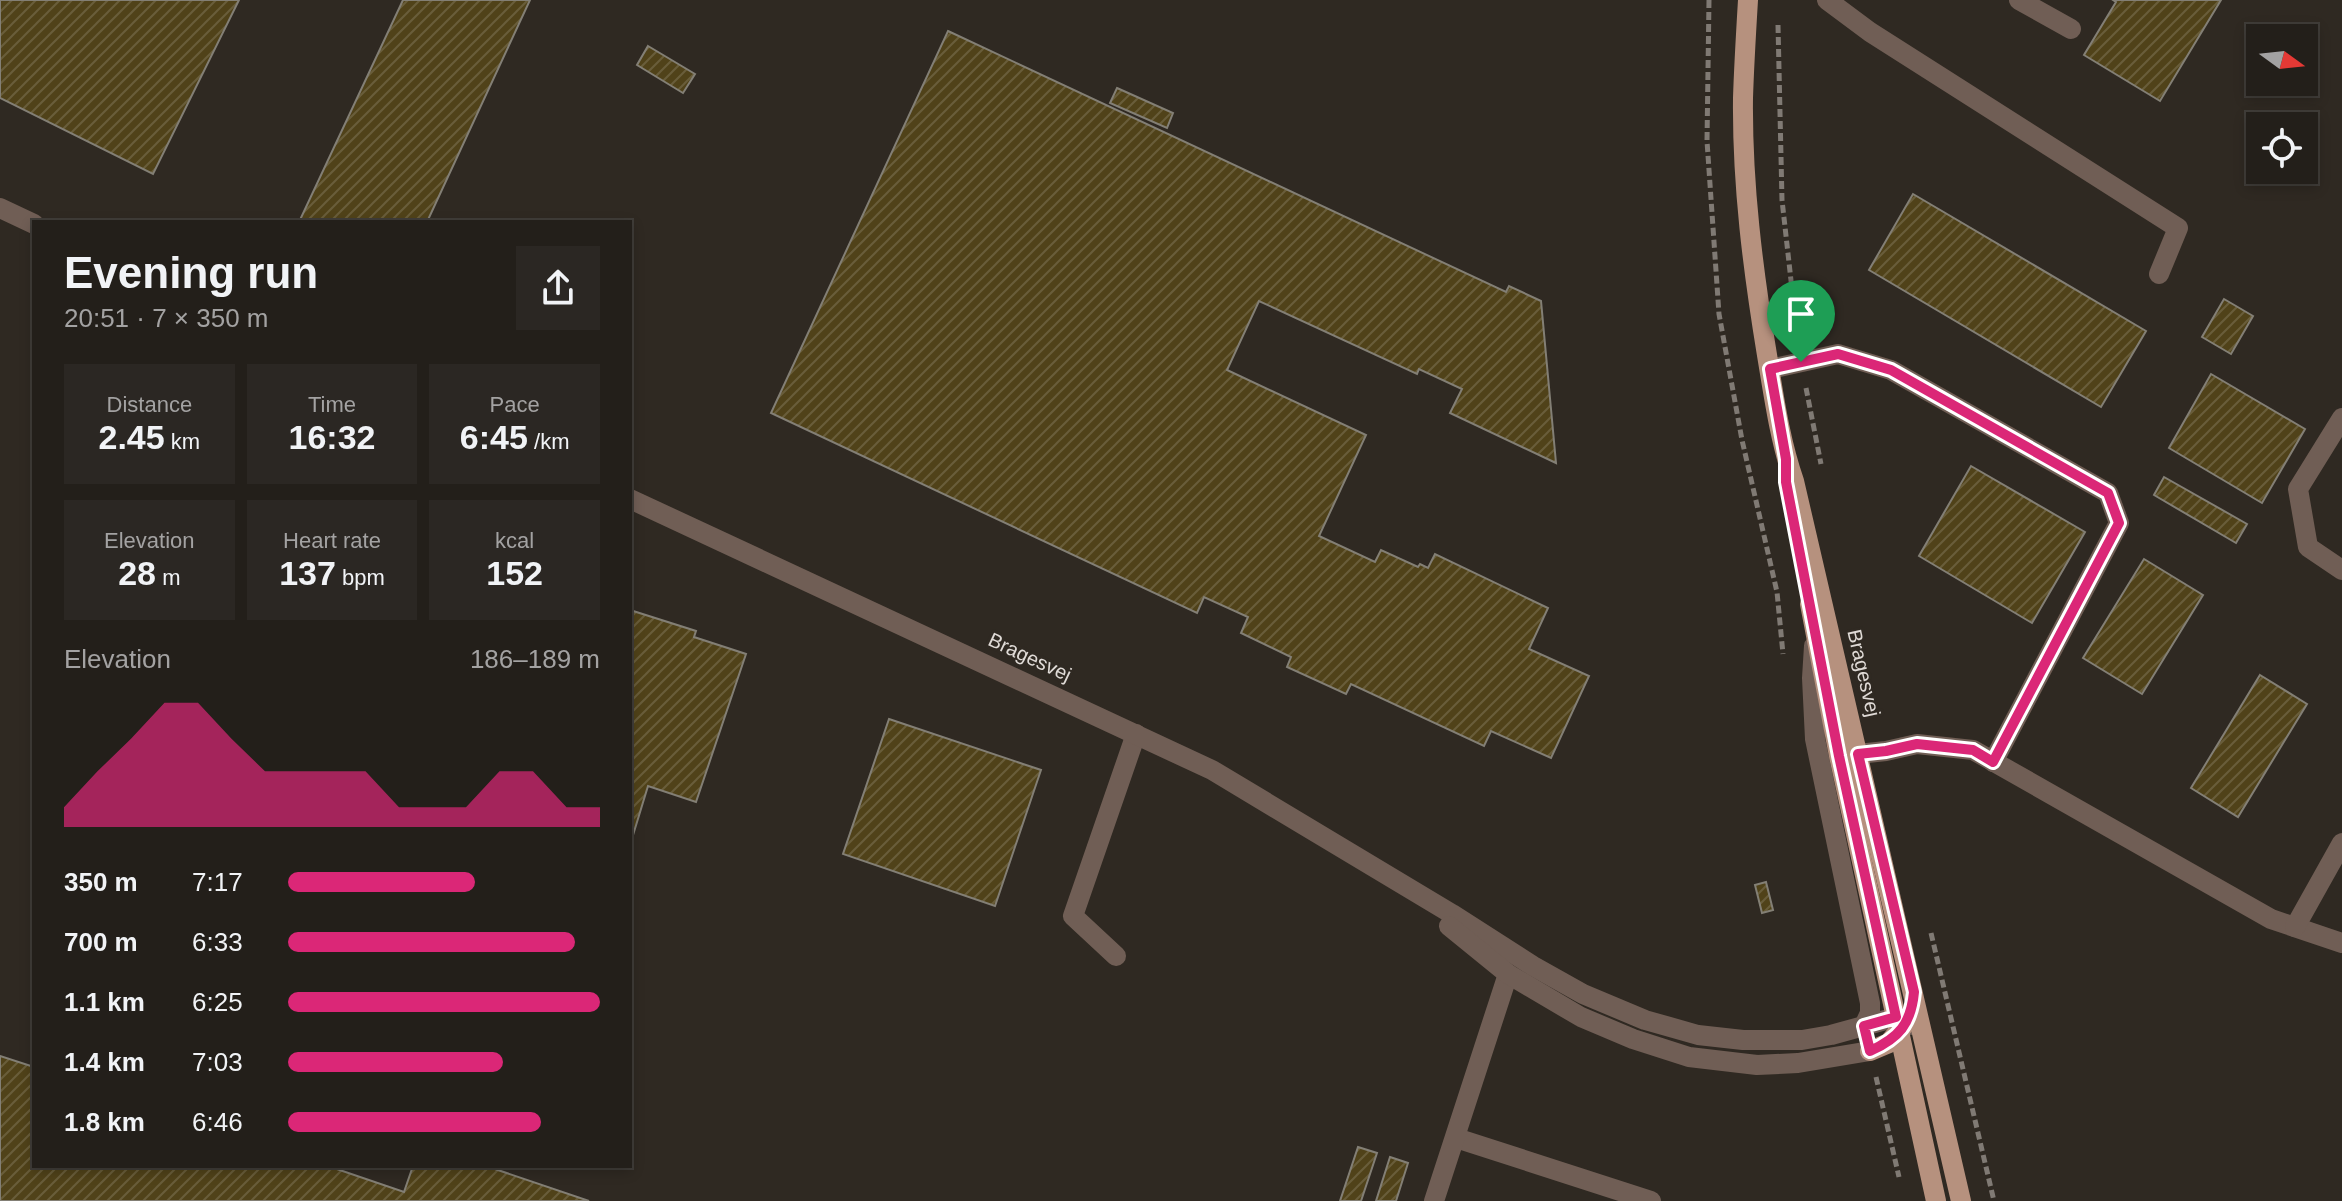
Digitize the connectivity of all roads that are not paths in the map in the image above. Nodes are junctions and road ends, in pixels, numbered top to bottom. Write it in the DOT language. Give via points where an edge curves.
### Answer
graph roads {
  1 [pos="1748,0"];
  2 [pos="1827,0"];
  3 [pos="2019,0"];
  4 [pos="2071,29"];
  5 [pos="0,208"];
  6 [pos="32,223"];
  7 [pos="2159,274"];
  8 [pos="1770,369"];
  9 [pos="2342,418"];
  10 [pos="1786,459"];
  11 [pos="632,500"];
  12 [pos="2342,570"];
  13 [pos="1815,634"];
  14 [pos="1136,734"];
  15 [pos="1858,754"];
  16 [pos="1993,762"];
  17 [pos="2342,843"];
  18 [pos="1397,883"];
  19 [pos="2295,927"];
  20 [pos="2342,943"];
  21 [pos="1116,956"];
  22 [pos="1508,974"];
  23 [pos="1914,992"];
  24 [pos="1901,1023"];
  25 [pos="1864,1026"];
  26 [pos="1870,1051"];
  27 [pos="1906,1067"];
  28 [pos="1456,1138"];
  29 [pos="1434,1201"];
  30 [pos="1651,1201"];
  31 [pos="1936,1201"];
  32 [pos="1951,1201"];
  33 [pos="1961,1201"];
  1 -- 8 [label="main road, Bragesvej" via="1743,100 1747,199"];
  2 -- 7 [label="street" via="2178,228"];
  3 -- 4 [label="street"];
  5 -- 6 [label="street"];
  8 -- 10 [label="main road, Bragesvej"];
  8 -- 16 [label="street" via="1838,354 1891,370 2108,493 2119,523"];
  9 -- 12 [label="street" via="2298,489 2308,547"];
  10 -- 13 [label="main road, Bragesvej"];
  10 -- 15 [label="main road, Bragesvej"];
  11 -- 14 [label="street, Bragesvej"];
  13 -- 24 [label="main road, Bragesvej"];
  13 -- 25 [label="street, Bragesvej" via="1815,739 1870,1003"];
  14 -- 18 [label="street, Bragesvej" via="1212,770"];
  14 -- 21 [label="street" via="1073,916"];
  15 -- 16 [label="street" via="1917,744 1973,750"];
  15 -- 23 [label="main road, Bragesvej"];
  16 -- 19 [label="street" via="2271,919"];
  17 -- 19 [label="street"];
  18 -- 22 [label="street, Bragesvej"];
  18 -- 25 [label="street, Bragesvej" via="1583,994 1645,1020 1698,1035 1743,1040 1802,1040"];
  19 -- 20 [label="street"];
  22 -- 26 [label="street, Bragesvej" via="1581,1017 1689,1057 1757,1065"];
  22 -- 28 [label="street"];
  23 -- 24 [label="main road, Bragesvej" via="1913,1006"];
  23 -- 33 [label="main road, Bragesvej"];
  24 -- 25 [label="street, Bragesvej"];
  24 -- 26 [label="main road, Bragesvej" via="1889,1043"];
  24 -- 27 [label="main road, Bragesvej"];
  24 -- 32 [label="street, Bragesvej" via="1916,1030"];
  26 -- 27 [label="main road, Bragesvej" via="1894,1050"];
  27 -- 31 [label="main road, Bragesvej"];
  28 -- 29 [label="street"];
  28 -- 30 [label="street"];
}
